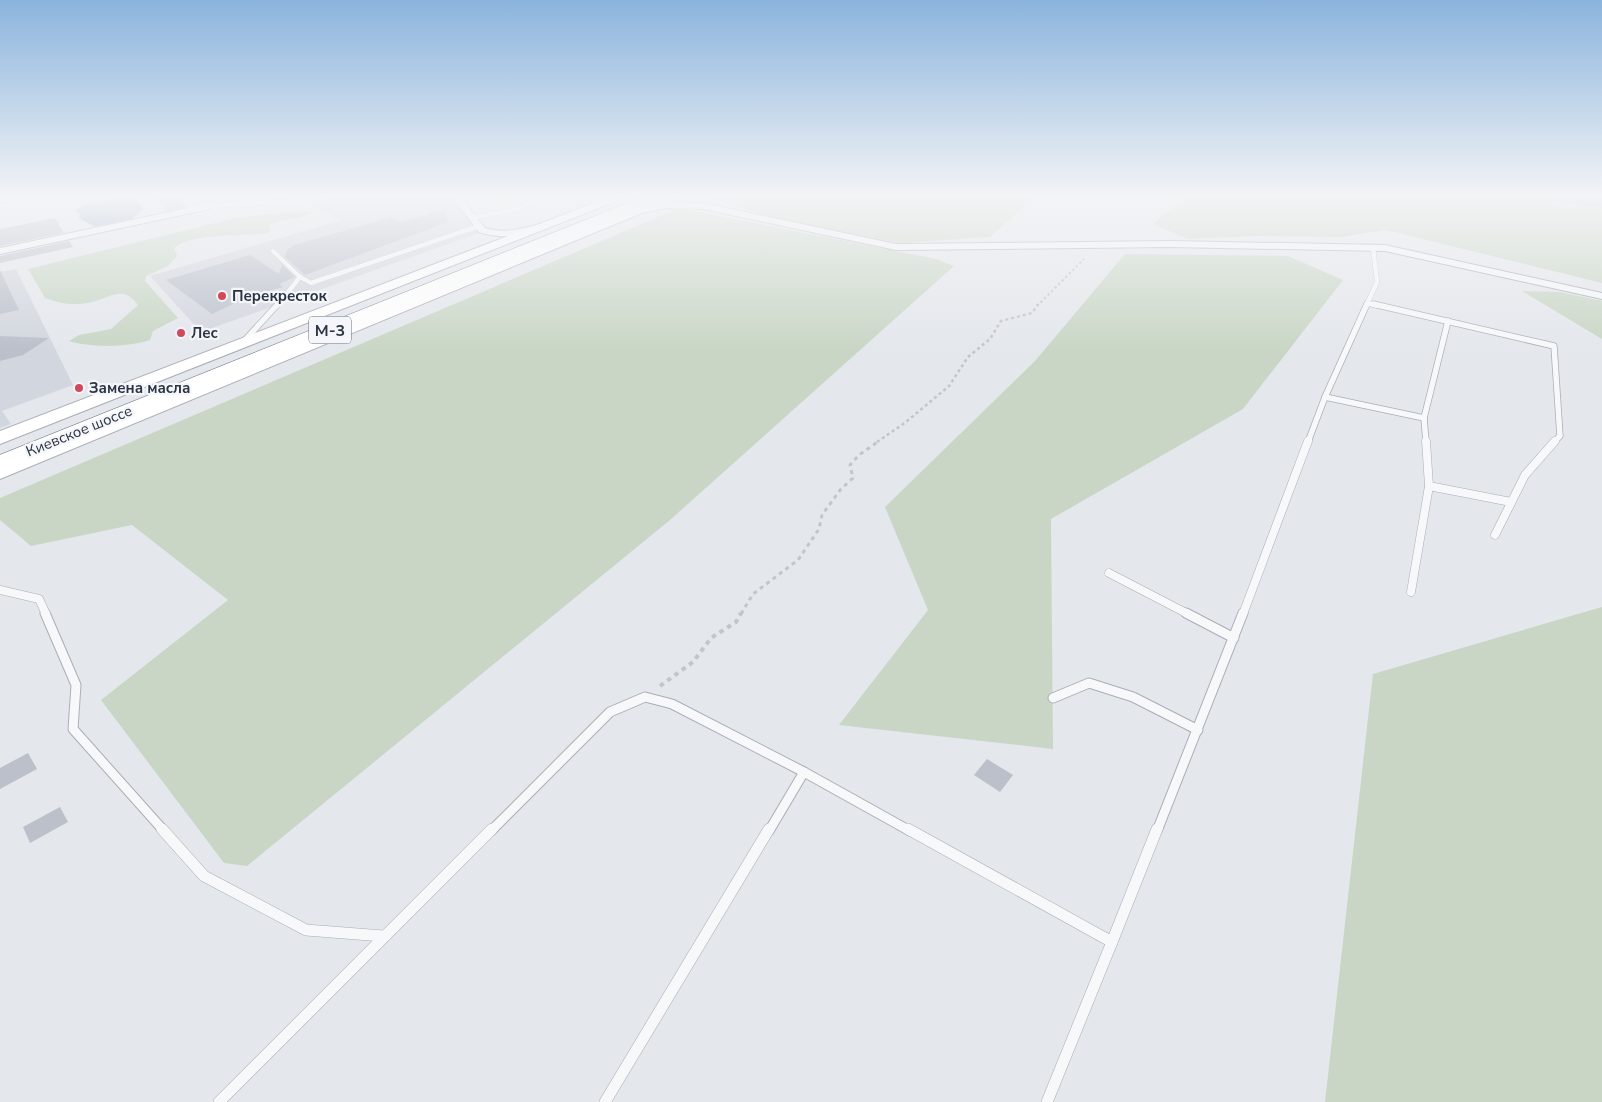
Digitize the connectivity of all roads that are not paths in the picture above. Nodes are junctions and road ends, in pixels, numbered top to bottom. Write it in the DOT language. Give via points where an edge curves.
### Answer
graph roads {
  1 [pos="17,247"];
  2 [pos="420,247"];
  3 [pos="478,247"];
  4 [pos="496,247"];
  5 [pos="501,247"];
  6 [pos="531,247"];
  7 [pos="535,247"];
  8 [pos="1372,247"];
  9 [pos="1375,247"];
  10 [pos="0,251"];
  11 [pos="273,251"];
  12 [pos="467,258"];
  13 [pos="300,277"];
  14 [pos="1602,296"];
  15 [pos="1367,302"];
  16 [pos="1448,321"];
  17 [pos="239,346"];
  18 [pos="1325,397"];
  19 [pos="1424,418"];
  20 [pos="0,438"];
  21 [pos="0,448"];
  22 [pos="0,464"];
  23 [pos="0,473"];
  24 [pos="1429,486"];
  25 [pos="1511,502"];
  26 [pos="1495,535"];
  27 [pos="1110,573"];
  28 [pos="0,590"];
  29 [pos="1411,592"];
  30 [pos="1234,638"];
  31 [pos="1053,698"];
  32 [pos="1198,730"];
  33 [pos="804,772"];
  34 [pos="383,936"];
  35 [pos="1112,942"];
  36 [pos="219,1102"];
  37 [pos="605,1102"];
  38 [pos="1047,1102"];
  1 -- 10 [label="street"];
  2 -- 13 [label="lane" via="311,283"];
  3 -- 12 [label="street"];
  4 -- 12 [label="main road"];
  5 -- 21 [label="highway, Киевское шоссе / М-3"];
  6 -- 22 [label="highway, Киевское шоссе / М-3"];
  7 -- 23 [label="main road"];
  8 -- 15 [label="lane" via="1377,282"];
  9 -- 14 [label="street" via="1460,262"];
  11 -- 13 [label="lane"];
  12 -- 17 [label="main road"];
  13 -- 17 [label="lane"];
  15 -- 16 [label="lane"];
  15 -- 18 [label="lane"];
  16 -- 19 [label="lane"];
  16 -- 25 [label="lane" via="1554,346 1560,436 1525,475"];
  17 -- 20 [label="main road"];
  18 -- 19 [label="lane"];
  18 -- 30 [label="lane"];
  19 -- 24 [label="lane"];
  24 -- 25 [label="lane"];
  24 -- 29 [label="lane"];
  25 -- 26 [label="lane"];
  27 -- 30 [label="lane"];
  28 -- 34 [label="lane" via="39,599 76,686 73,729 204,876 306,930"];
  30 -- 32 [label="lane"];
  31 -- 32 [label="lane" via="1089,683 1133,696"];
  32 -- 35 [label="lane"];
  33 -- 34 [label="lane" via="672,704 645,696 610,712 427,897"];
  33 -- 35 [label="lane"];
  33 -- 37 [label="lane"];
  34 -- 36 [label="lane"];
  35 -- 38 [label="lane"];
}
